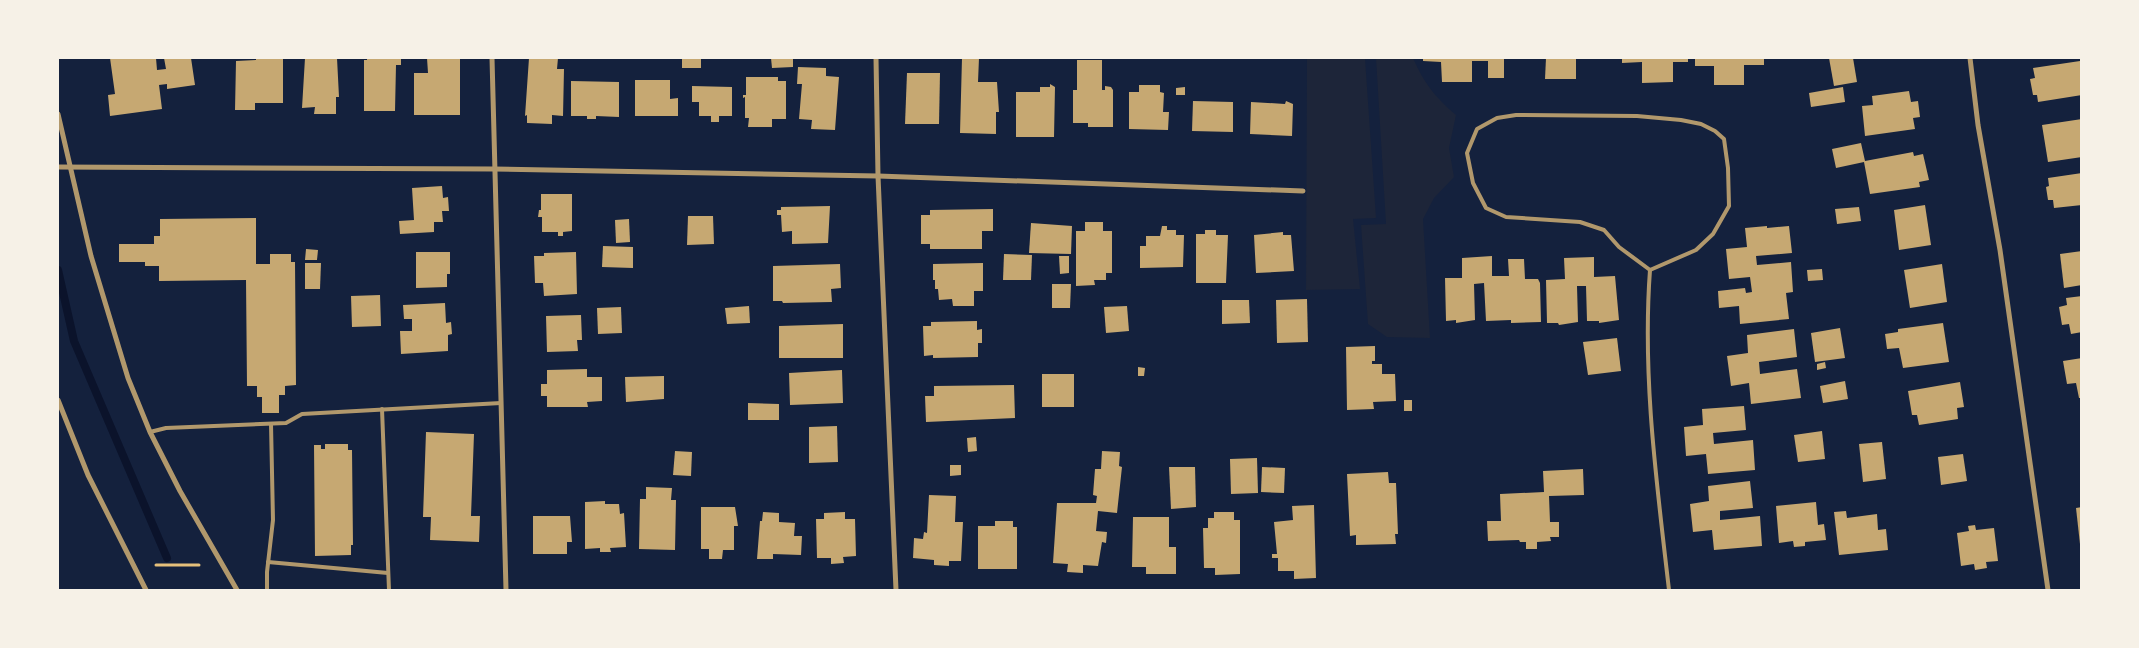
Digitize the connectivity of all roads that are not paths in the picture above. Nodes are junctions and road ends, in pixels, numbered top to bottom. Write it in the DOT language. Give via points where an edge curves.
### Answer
graph roads {
  1 [pos="492,58"];
  2 [pos="876,58"];
  3 [pos="1970,58"];
  4 [pos="58,114"];
  5 [pos="58,167"];
  6 [pos="70,167"];
  7 [pos="494,169"];
  8 [pos="878,176"];
  9 [pos="1303,191"];
  10 [pos="1650,270"];
  11 [pos="58,400"];
  12 [pos="501,403"];
  13 [pos="382,410"];
  14 [pos="271,424"];
  15 [pos="150,432"];
  16 [pos="268,562"];
  17 [pos="388,572"];
  18 [pos="146,590"];
  19 [pos="237,590"];
  20 [pos="267,590"];
  21 [pos="389,590"];
  22 [pos="506,590"];
  23 [pos="896,590"];
  24 [pos="1669,590"];
  25 [pos="2048,590"];
  1 -- 7 [label="street"];
  2 -- 8 [label="street"];
  3 -- 25 [label="street"];
  4 -- 6 [label="street"];
  5 -- 6 [label="street"];
  6 -- 7 [label="street"];
  6 -- 15 [label="street" via="109,321"];
  7 -- 8 [label="street"];
  7 -- 12 [label="street"];
  8 -- 9 [label="street"];
  8 -- 23 [label="street"];
  10 -- 10 [label="lane" via="1696,250 1713,234 1729,206 1724,139 1715,131 1701,124 1637,116 1516,114 1497,118 1477,129 1467,153 1472,183 1486,208 1506,217 1580,222 1604,230 1619,247"];
  10 -- 24 [label="lane" via="1649,376"];
  11 -- 18 [label="street" via="88,475"];
  12 -- 13 [label="lane"];
  12 -- 22 [label="street"];
  13 -- 14 [label="lane" via="302,414 286,423"];
  13 -- 17 [label="lane"];
  14 -- 15 [label="lane" via="166,428"];
  14 -- 16 [label="lane" via="274,520"];
  15 -- 19 [label="street"];
  16 -- 17 [label="lane"];
  16 -- 20 [label="lane"];
  17 -- 21 [label="lane"];
}
